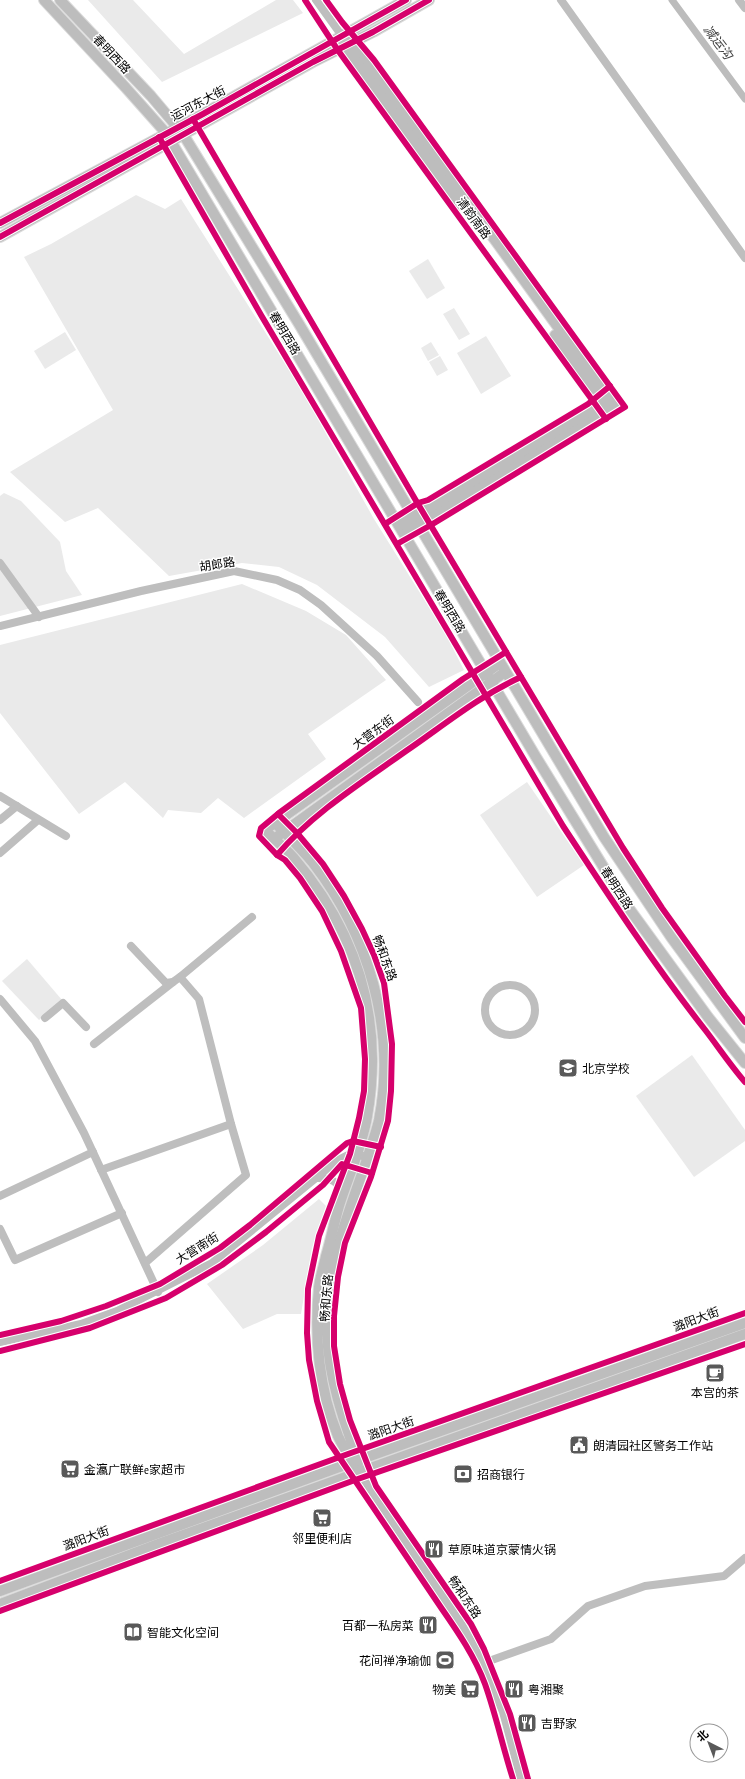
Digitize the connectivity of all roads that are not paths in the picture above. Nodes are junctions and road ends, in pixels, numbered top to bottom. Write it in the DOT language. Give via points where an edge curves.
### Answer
graph roads {
  1 [pos="44,0"];
  2 [pos="60,0"];
  3 [pos="316,0"];
  4 [pos="406,0"];
  5 [pos="430,0"];
  6 [pos="561,0"];
  7 [pos="739,0"];
  8 [pos="745,8"];
  9 [pos="345,41"];
  10 [pos="180,131"];
  11 [pos="168,137"];
  12 [pos="0,223"];
  13 [pos="0,237"];
  14 [pos="745,258"];
  15 [pos="416,520"];
  16 [pos="402,529"];
  17 [pos="0,563"];
  18 [pos="39,617"];
  19 [pos="0,626"];
  20 [pos="500,663"];
  21 [pos="487,672"];
  22 [pos="505,672"];
  23 [pos="492,681"];
  24 [pos="418,702"];
  25 [pos="0,796"];
  26 [pos="17,806"];
  27 [pos="0,820"];
  28 [pos="38,820"];
  29 [pos="275,823"];
  30 [pos="265,830"];
  31 [pos="284,832"];
  32 [pos="66,836"];
  33 [pos="274,839"];
  34 [pos="0,853"];
  35 [pos="252,917"];
  36 [pos="131,946"];
  37 [pos="180,977"];
  38 [pos="173,982"];
  39 [pos="501,987"];
  40 [pos="0,999"];
  41 [pos="45,1018"];
  42 [pos="86,1027"];
  43 [pos="745,1038"];
  44 [pos="94,1044"];
  45 [pos="745,1063"];
  46 [pos="231,1124"];
  47 [pos="93,1152"];
  48 [pos="356,1154"];
  49 [pos="367,1157"];
  50 [pos="101,1170"];
  51 [pos="318,1178"];
  52 [pos="343,1194"];
  53 [pos="0,1196"];
  54 [pos="122,1213"];
  55 [pos="0,1229"];
  56 [pos="145,1263"];
  57 [pos="158,1292"];
  58 [pos="745,1323"];
  59 [pos="745,1334"];
  60 [pos="0,1342"];
  61 [pos="355,1461"];
  62 [pos="359,1472"];
  63 [pos="745,1558"];
  64 [pos="0,1591"];
  65 [pos="0,1604"];
  66 [pos="489,1661"];
  67 [pos="521,1779"];
  1 -- 11 [label="main road, 春明西路"];
  2 -- 10 [label="main road, 春明西路" via="151,96"];
  3 -- 9 [label="street"];
  4 -- 9 [label="main road, 运河东大街"];
  5 -- 9 [label="main road, 运河东大街" via="373,32"];
  6 -- 14 [label="street"];
  7 -- 8 [label="street"];
  9 -- 10 [label="main road, 运河东大街"];
  9 -- 15 [label="main road, 清韵南路" via="367,63 608,403"];
  10 -- 11 [label="main road, 运河东大街"];
  10 -- 15 [label="main road, 春明西路"];
  11 -- 12 [label="main road, 运河东大街"];
  11 -- 13 [label="main road, 运河东大街"];
  11 -- 16 [label="main road, 春明西路"];
  15 -- 16 [label="main road, 清韵南路"];
  15 -- 20 [label="main road, 春明西路"];
  16 -- 21 [label="main road, 春明西路"];
  17 -- 18 [label="street"];
  18 -- 19 [label="street, 胡郎路"];
  18 -- 24 [label="street, 胡郎路" via="234,571 277,580 300,590 321,604 377,656"];
  20 -- 21 [label="main road, 大营东街"];
  20 -- 22 [label="main road, 春明西路"];
  21 -- 23 [label="main road, 春明西路"];
  21 -- 29 [label="main road, 大营东街"];
  22 -- 23 [label="main road"];
  22 -- 43 [label="main road, 春明西路" via="608,843 654,913"];
  23 -- 31 [label="main road"];
  23 -- 45 [label="main road, 春明西路" via="628,907"];
  25 -- 26 [label="street"];
  26 -- 27 [label="street"];
  26 -- 28 [label="street"];
  28 -- 32 [label="street"];
  28 -- 34 [label="street"];
  29 -- 30 [label="main road, 大营东街"];
  29 -- 31 [label="main road, 畅和东路"];
  30 -- 33 [label="main road, 畅和东路"];
  31 -- 33 [label="main road"];
  31 -- 49 [label="main road, 畅和东路" via="312,862 346,911 372,976 380,1012 384,1055 379,1120"];
  33 -- 48 [label="main road, 畅和东路" via="292,856 331,910 346,937 359,970 370,1029 372,1075 367,1118"];
  35 -- 37 [label="street"];
  36 -- 38 [label="street" via="166,983"];
  37 -- 38 [label="street"];
  37 -- 46 [label="street" via="199,999"];
  38 -- 44 [label="street"];
  39 -- 39 [label="street" via="486,1004 485,1012 492,1028 508,1035 524,1031 531,1025 534,1017 534,1001 530,994 517,986"];
  40 -- 47 [label="street" via="35,1041"];
  41 -- 42 [label="street" via="63,1003"];
  46 -- 50 [label="street"];
  46 -- 56 [label="street" via="246,1175"];
  47 -- 50 [label="street"];
  47 -- 53 [label="street"];
  48 -- 49 [label="street"];
  48 -- 51 [label="street, 大营南街" via="338,1160"];
  48 -- 52 [label="main road, 畅和东路"];
  49 -- 61 [label="main road, 畅和东路" via="338,1244 329,1286 326,1333 330,1369"];
  50 -- 54 [label="street"];
  51 -- 52 [label="street" via="334,1180"];
  51 -- 57 [label="street, 大营南街" via="212,1263"];
  52 -- 61 [label="main road, 畅和东路" via="319,1286 318,1342 324,1394 339,1437"];
  54 -- 55 [label="street" via="15,1260"];
  54 -- 56 [label="street"];
  56 -- 57 [label="street"];
  57 -- 60 [label="street, 大营南街" via="81,1324"];
  58 -- 61 [label="main road, 潞阳大街"];
  59 -- 62 [label="main road"];
  61 -- 62 [label="main road, 畅和东路"];
  61 -- 64 [label="main road, 潞阳大街"];
  62 -- 65 [label="main road"];
  62 -- 67 [label="street, 畅和东路" via="462,1624 482,1661 503,1712"];
  63 -- 66 [label="street" via="724,1576 645,1586 588,1606 551,1639"];
}
